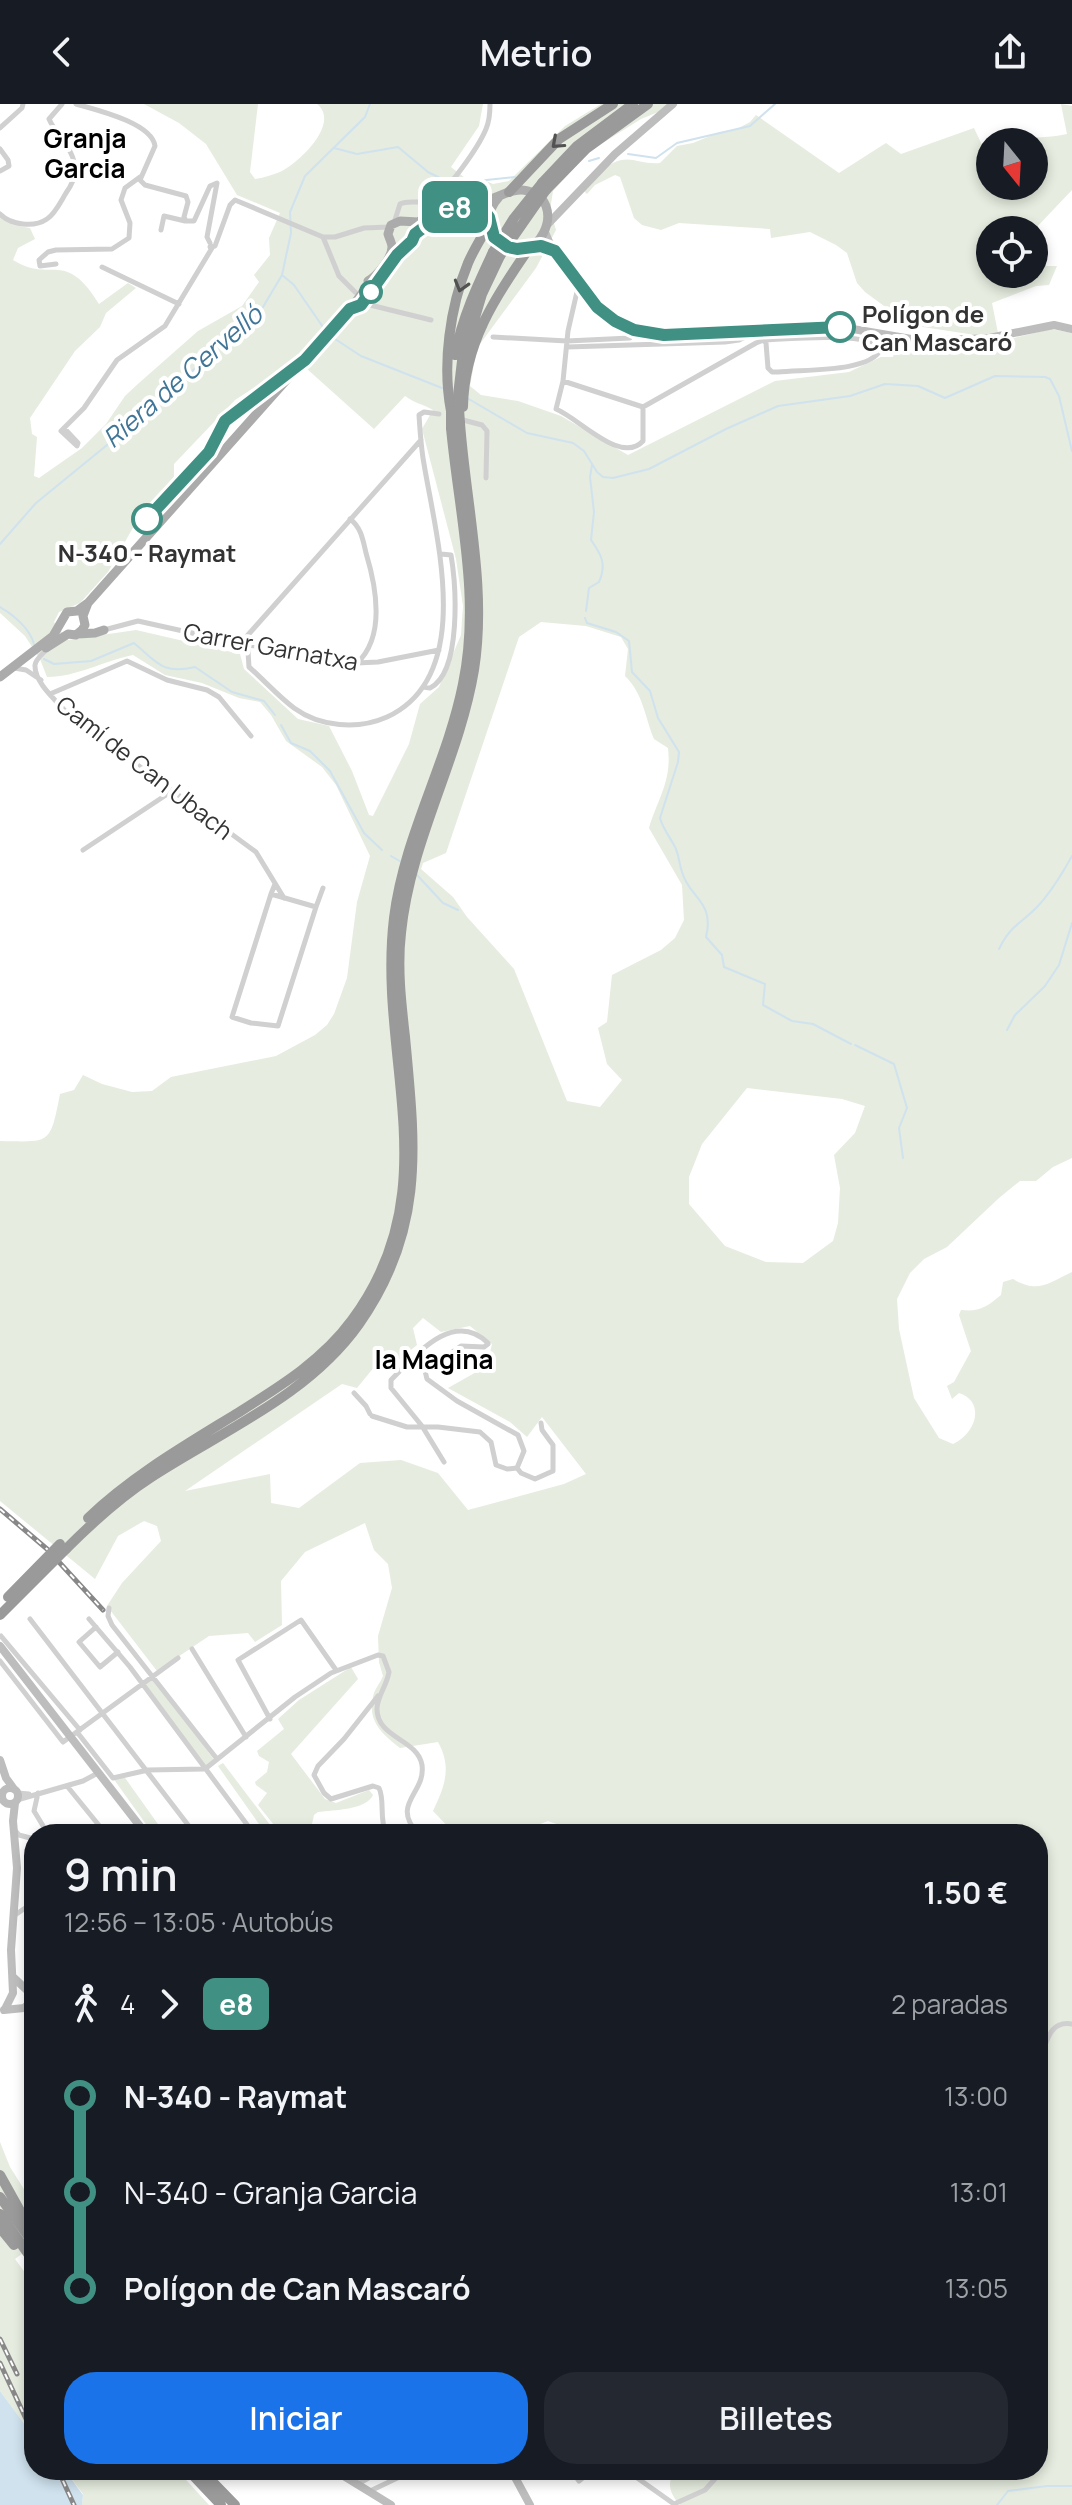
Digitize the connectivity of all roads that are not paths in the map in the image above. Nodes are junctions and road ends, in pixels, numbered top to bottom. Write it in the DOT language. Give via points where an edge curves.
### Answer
graph roads {
  1 [pos="23,104"];
  2 [pos="62,104"];
  3 [pos="76,104"];
  4 [pos="490,104"];
  5 [pos="613,104"];
  6 [pos="633,104"];
  7 [pos="648,104"];
  8 [pos="673,104"];
  9 [pos="0,128"];
  10 [pos="0,149"];
  11 [pos="0,171"];
  12 [pos="140,177"];
  13 [pos="544,186"];
  14 [pos="445,188"];
  15 [pos="504,195"];
  16 [pos="453,201"];
  17 [pos="544,205"];
  18 [pos="565,205"];
  19 [pos="0,214"];
  20 [pos="186,221"];
  21 [pos="489,221"];
  22 [pos="396,227"];
  23 [pos="375,228"];
  24 [pos="546,229"];
  25 [pos="161,230"];
  26 [pos="415,234"];
  27 [pos="323,237"];
  28 [pos="212,244"];
  29 [pos="405,246"];
  30 [pos="531,246"];
  31 [pos="555,251"];
  32 [pos="56,264"];
  33 [pos="102,267"];
  34 [pos="374,281"];
  35 [pos="579,283"];
  36 [pos="355,292"];
  37 [pos="591,299"];
  38 [pos="179,304"];
  39 [pos="353,307"];
  40 [pos="573,308"];
  41 [pos="431,320"];
  42 [pos="1072,329"];
  43 [pos="788,330"];
  44 [pos="756,332"];
  45 [pos="493,337"];
  46 [pos="630,338"];
  47 [pos="764,340"];
  48 [pos="725,342"];
  49 [pos="567,344"];
  50 [pos="736,354"];
  51 [pos="458,358"];
  52 [pos="563,381"];
  53 [pos="643,407"];
  54 [pos="439,414"];
  55 [pos="459,424"];
  56 [pos="64,428"];
  57 [pos="421,440"];
  58 [pos="408,455"];
  59 [pos="423,461"];
  60 [pos="486,478"];
  61 [pos="350,519"];
  62 [pos="440,554"];
  63 [pos="82,616"];
  64 [pos="104,630"];
  65 [pos="65,636"];
  66 [pos="246,645"];
  67 [pos="452,645"];
  68 [pos="439,648"];
  69 [pos="35,656"];
  70 [pos="357,663"];
  71 [pos="13,668"];
  72 [pos="0,677"];
  73 [pos="41,680"];
  74 [pos="423,687"];
  75 [pos="50,694"];
  76 [pos="251,736"];
  77 [pos="172,791"];
  78 [pos="83,850"];
  79 [pos="275,884"];
  80 [pos="323,888"];
  81 [pos="271,894"];
  82 [pos="284,898"];
  83 [pos="316,907"];
  84 [pos="354,1393"];
  85 [pos="541,1423"];
  86 [pos="422,1426"];
  87 [pos="444,1462"];
  88 [pos="517,1468"];
  89 [pos="63,1546"];
  90 [pos="0,1605"];
  91 [pos="109,1608"];
  92 [pos="0,1615"];
  93 [pos="30,1619"];
  94 [pos="89,1619"];
  95 [pos="96,1627"];
  96 [pos="1,1636"];
  97 [pos="0,1646"];
  98 [pos="192,1649"];
  99 [pos="118,1652"];
  100 [pos="0,1655"];
  101 [pos="178,1658"];
  102 [pos="4,1664"];
  103 [pos="336,1670"];
  104 [pos="154,1676"];
  105 [pos="142,1684"];
  106 [pos="382,1692"];
  107 [pos="103,1713"];
  108 [pos="377,1714"];
  109 [pos="364,1715"];
  110 [pos="270,1719"];
  111 [pos="76,1733"];
  112 [pos="246,1737"];
  113 [pos="217,1759"];
  114 [pos="0,1760"];
  115 [pos="205,1769"];
  116 [pos="148,1770"];
  117 [pos="99,1773"];
  118 [pos="0,1783"];
  119 [pos="67,1786"];
  120 [pos="38,1793"];
  121 [pos="9,1798"];
  122 [pos="42,1824"];
  123 [pos="98,1824"];
  124 [pos="136,1824"];
  125 [pos="188,1824"];
  126 [pos="246,1824"];
  127 [pos="383,1824"];
  128 [pos="410,1824"];
  129 [pos="14,1825"];
  130 [pos="24,1835"];
  131 [pos="24,1838"];
  132 [pos="17,1849"];
  133 [pos="24,1906"];
  134 [pos="18,1908"];
  135 [pos="13,1976"];
  136 [pos="24,1987"];
  137 [pos="24,1994"];
  138 [pos="12,1995"];
  139 [pos="24,2001"];
  140 [pos="19,2008"];
  141 [pos="2,2010"];
  142 [pos="24,2012"];
  143 [pos="1072,2024"];
  144 [pos="1048,2038"];
  145 [pos="0,2175"];
  146 [pos="0,2197"];
  147 [pos="0,2214"];
  148 [pos="24,2218"];
  149 [pos="0,2228"];
  150 [pos="24,2230"];
  151 [pos="24,2249"];
  152 [pos="24,2253"];
  153 [pos="197,2480"];
  154 [pos="211,2480"];
  155 [pos="349,2480"];
  156 [pos="365,2480"];
  157 [pos="388,2480"];
  158 [pos="516,2480"];
  159 [pos="640,2480"];
  160 [pos="714,2480"];
  161 [pos="356,2485"];
  162 [pos="367,2492"];
  163 [pos="675,2504"];
  164 [pos="221,2505"];
  165 [pos="235,2505"];
  166 [pos="391,2505"];
  167 [pos="530,2505"];
  1 -- 9 [label="street"];
  2 -- 19 [label="street" via="49,119 71,153 74,181 50,218 28,225"];
  3 -- 12 [label="street" via="114,114 154,139"];
  4 -- 14 [label="street" via="487,127"];
  5 -- 15 [label="highway, one-way" via="559,139"];
  6 -- 13 [label="highway" via="577,146"];
  7 -- 13 [label="highway"];
  8 -- 18 [label="main road"];
  10 -- 11 [label="street" via="9,166"];
  12 -- 20 [label="street" via="145,185 186,196"];
  12 -- 32 [label="street" via="125,188 121,200 130,223 129,238 112,249 56,250 39,260 40,266"];
  13 -- 51 [label="highway, bridge" via="514,218 475,290"];
  14 -- 16 [label="street"];
  14 -- 22 [label="street" via="433,200 403,202"];
  15 -- 16 [label="main road"];
  15 -- 17 [label="main road" via="527,191"];
  15 -- 21 [label="main road" via="491,208"];
  16 -- 22 [label="main road" via="418,222"];
  17 -- 18 [label="main road"];
  17 -- 24 [label="main road"];
  18 -- 24 [label="main road"];
  20 -- 25 [label="street" via="164,216"];
  20 -- 28 [label="street" via="194,221 211,184 217,183 207,237"];
  21 -- 26 [label="main road" via="480,207 461,205"];
  21 -- 30 [label="main road" via="494,237 504,245"];
  21 -- 51 [label="highway, one-way" via="462,281"];
  22 -- 23 [label="street"];
  22 -- 23 [label="street"];
  22 -- 26 [label="main road"];
  22 -- 29 [label="main road" via="399,247"];
  22 -- 34 [label="main road" via="390,253"];
  23 -- 27 [label="street"];
  24 -- 30 [label="main road"];
  24 -- 31 [label="main road"];
  26 -- 29 [label="main road"];
  27 -- 28 [label="street" via="238,200"];
  27 -- 36 [label="street" via="339,276"];
  28 -- 38 [label="street"];
  29 -- 34 [label="main road"];
  30 -- 31 [label="main road"];
  30 -- 51 [label="highway"];
  31 -- 35 [label="main road"];
  33 -- 38 [label="street"];
  34 -- 39 [label="main road" via="367,281"];
  35 -- 37 [label="main road"];
  35 -- 40 [label="street"];
  37 -- 40 [label="street"];
  37 -- 44 [label="main road" via="620,324 651,334"];
  38 -- 56 [label="street" via="165,326 117,360"];
  39 -- 41 [label="street"];
  39 -- 63 [label="main road" via="88,603"];
  40 -- 49 [label="street"];
  42 -- 43 [label="main road" via="1054,325 989,338 923,341 853,328"];
  43 -- 44 [label="main road"];
  43 -- 47 [label="street"];
  44 -- 47 [label="street"];
  44 -- 48 [label="street"];
  45 -- 49 [label="street"];
  46 -- 49 [label="street"];
  47 -- 47 [label="street" via="849,338 874,341 881,349 854,366 772,372"];
  47 -- 50 [label="street"];
  48 -- 49 [label="street"];
  48 -- 50 [label="street" via="736,345"];
  49 -- 52 [label="street"];
  50 -- 53 [label="street"];
  51 -- 55 [label="highway, bridge"];
  51 -- 55 [label="highway, bridge" via="451,411"];
  52 -- 53 [label="street"];
  52 -- 53 [label="street" via="556,409 621,449 636,448 643,441"];
  54 -- 57 [label="street" via="419,415"];
  55 -- 60 [label="street" via="482,425 487,431"];
  55 -- 89 [label="highway" via="471,596 467,667 403,888 399,970 414,1139 413,1182 403,1232 380,1289 356,1328 312,1374 127,1494"];
  57 -- 58 [label="street"];
  57 -- 59 [label="street"];
  58 -- 59 [label="street"];
  58 -- 61 [label="street"];
  59 -- 62 [label="street"];
  61 -- 66 [label="street" via="250,632"];
  61 -- 70 [label="street" via="366,550 375,603 372,640"];
  62 -- 67 [label="street" via="451,555 453,570"];
  62 -- 68 [label="street"];
  63 -- 64 [label="main road" via="90,628"];
  63 -- 65 [label="main road" via="82,630"];
  63 -- 65 [label="main road" via="67,612 60,623"];
  64 -- 65 [label="main road"];
  64 -- 66 [label="street, Carrer Garnatxa" via="138,621"];
  65 -- 69 [label="main road"];
  65 -- 69 [label="main road"];
  66 -- 70 [label="street, Carrer Garnatxa" via="317,652"];
  66 -- 74 [label="street" via="249,667 293,708 331,724 364,724 388,716"];
  67 -- 68 [label="street, Carrer Garnatxa"];
  67 -- 74 [label="street" via="441,679"];
  68 -- 70 [label="street, Carrer Garnatxa"];
  68 -- 74 [label="street"];
  69 -- 71 [label="main road"];
  69 -- 73 [label="street, Camí de Can Ubach"];
  71 -- 72 [label="main road"];
  71 -- 73 [label="street, Camí de Can Ubach"];
  73 -- 75 [label="street, Camí de Can Ubach"];
  75 -- 76 [label="street" via="127,661 219,697"];
  75 -- 77 [label="street, Camí de Can Ubach" via="68,714"];
  77 -- 78 [label="street"];
  77 -- 79 [label="street, Camí de Can Ubach" via="253,850"];
  79 -- 81 [label="street"];
  79 -- 82 [label="street"];
  80 -- 83 [label="street"];
  81 -- 82 [label="street"];
  81 -- 83 [label="street" via="232,1017 251,1023 278,1026"];
  82 -- 83 [label="street"];
  84 -- 86 [label="street" via="371,1415 395,1425"];
  85 -- 88 [label="street" via="553,1445 553,1471 535,1479"];
  86 -- 87 [label="street"];
  86 -- 88 [label="street" via="480,1432 491,1442 496,1465"];
  86 -- 88 [label="street" via="391,1388 391,1380 433,1340 449,1332 475,1333 488,1344 461,1346 425,1371 427,1379 518,1435 524,1451"];
  89 -- 90 [label="highway, bridge"];
  89 -- 92 [label="highway, bridge"];
  91 -- 104 [label="street" via="109,1621"];
  93 -- 107 [label="street"];
  94 -- 95 [label="street"];
  95 -- 99 [label="street"];
  95 -- 99 [label="street" via="79,1642 100,1667"];
  96 -- 111 [label="street"];
  97 -- 102 [label="main road"];
  98 -- 112 [label="street"];
  99 -- 105 [label="street"];
  100 -- 102 [label="main road"];
  101 -- 104 [label="street"];
  102 -- 111 [label="main road"];
  103 -- 106 [label="street" via="383,1656 389,1672"];
  103 -- 110 [label="street"];
  103 -- 110 [label="street" via="301,1620 238,1660"];
  104 -- 105 [label="street"];
  104 -- 113 [label="street"];
  105 -- 107 [label="street"];
  105 -- 115 [label="street"];
  106 -- 108 [label="street"];
  106 -- 109 [label="street"];
  107 -- 111 [label="street"];
  107 -- 116 [label="street"];
  108 -- 109 [label="street" via="370,1710"];
  108 -- 128 [label="street" via="420,1760 421,1776 407,1811"];
  109 -- 127 [label="street" via="314,1775 331,1799 379,1788"];
  110 -- 112 [label="street"];
  111 -- 116 [label="street" via="113,1778"];
  111 -- 117 [label="main road"];
  112 -- 113 [label="street"];
  113 -- 115 [label="street"];
  114 -- 121 [label="main road"];
  115 -- 116 [label="street"];
  115 -- 126 [label="street"];
  116 -- 125 [label="street"];
  117 -- 119 [label="street"];
  117 -- 124 [label="main road"];
  118 -- 121 [label="main road"];
  119 -- 120 [label="street"];
  119 -- 123 [label="street"];
  120 -- 121 [label="street"];
  120 -- 122 [label="street" via="34,1811"];
  121 -- 129 [label="main road"];
  129 -- 130 [label="street"];
  129 -- 132 [label="main road"];
  131 -- 132 [label="street"];
  132 -- 134 [label="main road"];
  133 -- 134 [label="street"];
  134 -- 135 [label="main road" via="13,1919"];
  135 -- 136 [label="main road"];
  135 -- 138 [label="main road"];
  137 -- 138 [label="main road"];
  138 -- 140 [label="main road"];
  138 -- 141 [label="main road"];
  139 -- 140 [label="main road"];
  140 -- 141 [label="main road"];
  140 -- 142 [label="main road"];
  143 -- 144 [label="street" via="1060,2024"];
  145 -- 148 [label="highway"];
  146 -- 150 [label="highway"];
  147 -- 151 [label="highway"];
  149 -- 152 [label="highway"];
  153 -- 164 [label="highway"];
  154 -- 165 [label="highway"];
  155 -- 161 [label="main road"];
  156 -- 161 [label="street"];
  157 -- 162 [label="street"];
  158 -- 167 [label="main road"];
  159 -- 163 [label="street"];
  160 -- 163 [label="street"];
  161 -- 162 [label="main road"];
  162 -- 166 [label="main road"];
}
